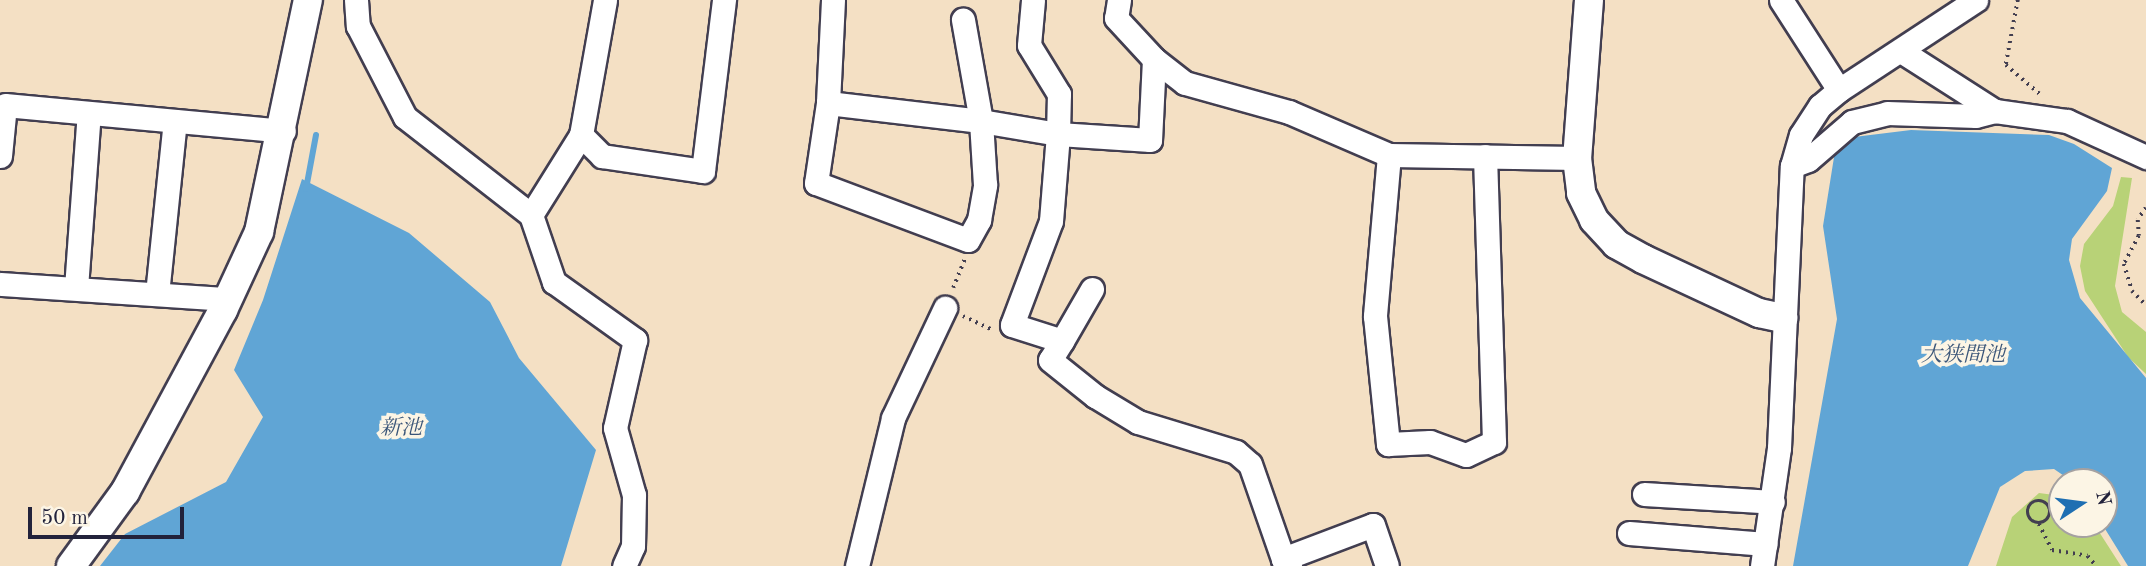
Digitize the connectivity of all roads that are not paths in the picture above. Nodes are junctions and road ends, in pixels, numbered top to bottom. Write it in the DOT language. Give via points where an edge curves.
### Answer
graph roads {
  1 [pos="308,0"];
  2 [pos="356,0"];
  3 [pos="605,0"];
  4 [pos="724,0"];
  5 [pos="833,0"];
  6 [pos="1033,0"];
  7 [pos="1119,0"];
  8 [pos="1589,0"];
  9 [pos="1782,0"];
  10 [pos="1976,0"];
  11 [pos="963,20"];
  12 [pos="1901,51"];
  13 [pos="1154,59"];
  14 [pos="1839,90"];
  15 [pos="828,103"];
  16 [pos="1996,111"];
  17 [pos="89,113"];
  18 [pos="175,121"];
  19 [pos="981,121"];
  20 [pos="284,131"];
  21 [pos="1058,134"];
  22 [pos="581,135"];
  23 [pos="1389,155"];
  24 [pos="0,156"];
  25 [pos="1485,156"];
  26 [pos="2146,157"];
  27 [pos="1577,158"];
  28 [pos="1792,166"];
  29 [pos="531,215"];
  30 [pos="0,285"];
  31 [pos="76,288"];
  32 [pos="1093,289"];
  33 [pos="157,294"];
  34 [pos="228,299"];
  35 [pos="944,308"];
  36 [pos="1783,318"];
  37 [pos="1062,341"];
  38 [pos="1644,494"];
  39 [pos="1773,502"];
  40 [pos="1629,533"];
  41 [pos="1764,555"];
  42 [pos="1286,563"];
  43 [pos="71,566"];
  44 [pos="624,566"];
  45 [pos="857,566"];
  46 [pos="1387,566"];
  1 -- 20 [label="street"];
  2 -- 29 [label="street" via="358,26 405,117"];
  3 -- 22 [label="street"];
  4 -- 22 [label="street" via="703,171 602,156"];
  5 -- 15 [label="street"];
  6 -- 21 [label="street" via="1029,45 1059,93"];
  7 -- 13 [label="street" via="1116,18"];
  8 -- 27 [label="street"];
  9 -- 14 [label="street"];
  10 -- 12 [label="street"];
  11 -- 19 [label="street"];
  12 -- 14 [label="street"];
  12 -- 16 [label="street"];
  13 -- 21 [label="street" via="1150,140"];
  13 -- 23 [label="street" via="1185,83 1289,112"];
  14 -- 28 [label="street" via="1820,106 1801,135"];
  15 -- 19 [label="street"];
  15 -- 19 [label="street" via="816,183 968,240 979,220 985,185"];
  16 -- 26 [label="street" via="2058,120"];
  16 -- 28 [label="street" via="1976,116 1887,113 1852,122 1808,160"];
  17 -- 18 [label="street"];
  17 -- 24 [label="street" via="5,105"];
  17 -- 31 [label="street"];
  18 -- 20 [label="street"];
  18 -- 33 [label="street"];
  19 -- 21 [label="street"];
  20 -- 34 [label="street" via="259,232"];
  21 -- 37 [label="street" via="1051,221 1012,325"];
  22 -- 29 [label="street"];
  23 -- 25 [label="street"];
  23 -- 25 [label="street" via="1376,316 1388,444 1430,442 1466,455 1494,442"];
  25 -- 27 [label="street"];
  27 -- 36 [label="street" via="1581,193 1594,220 1616,244 1759,313"];
  28 -- 36 [label="street"];
  29 -- 44 [label="street" via="554,282 635,340 615,428 634,495 632,546"];
  30 -- 31 [label="street"];
  31 -- 33 [label="street"];
  32 -- 37 [label="street"];
  33 -- 34 [label="street"];
  34 -- 43 [label="street" via="125,492"];
  35 -- 45 [label="street" via="893,418"];
  36 -- 39 [label="street" via="1782,402"];
  37 -- 42 [label="street" via="1051,360 1095,396 1138,422 1236,452 1250,464"];
  38 -- 39 [label="street"];
  39 -- 41 [label="street"];
  40 -- 41 [label="street"];
  42 -- 46 [label="street" via="1373,525"];
}
